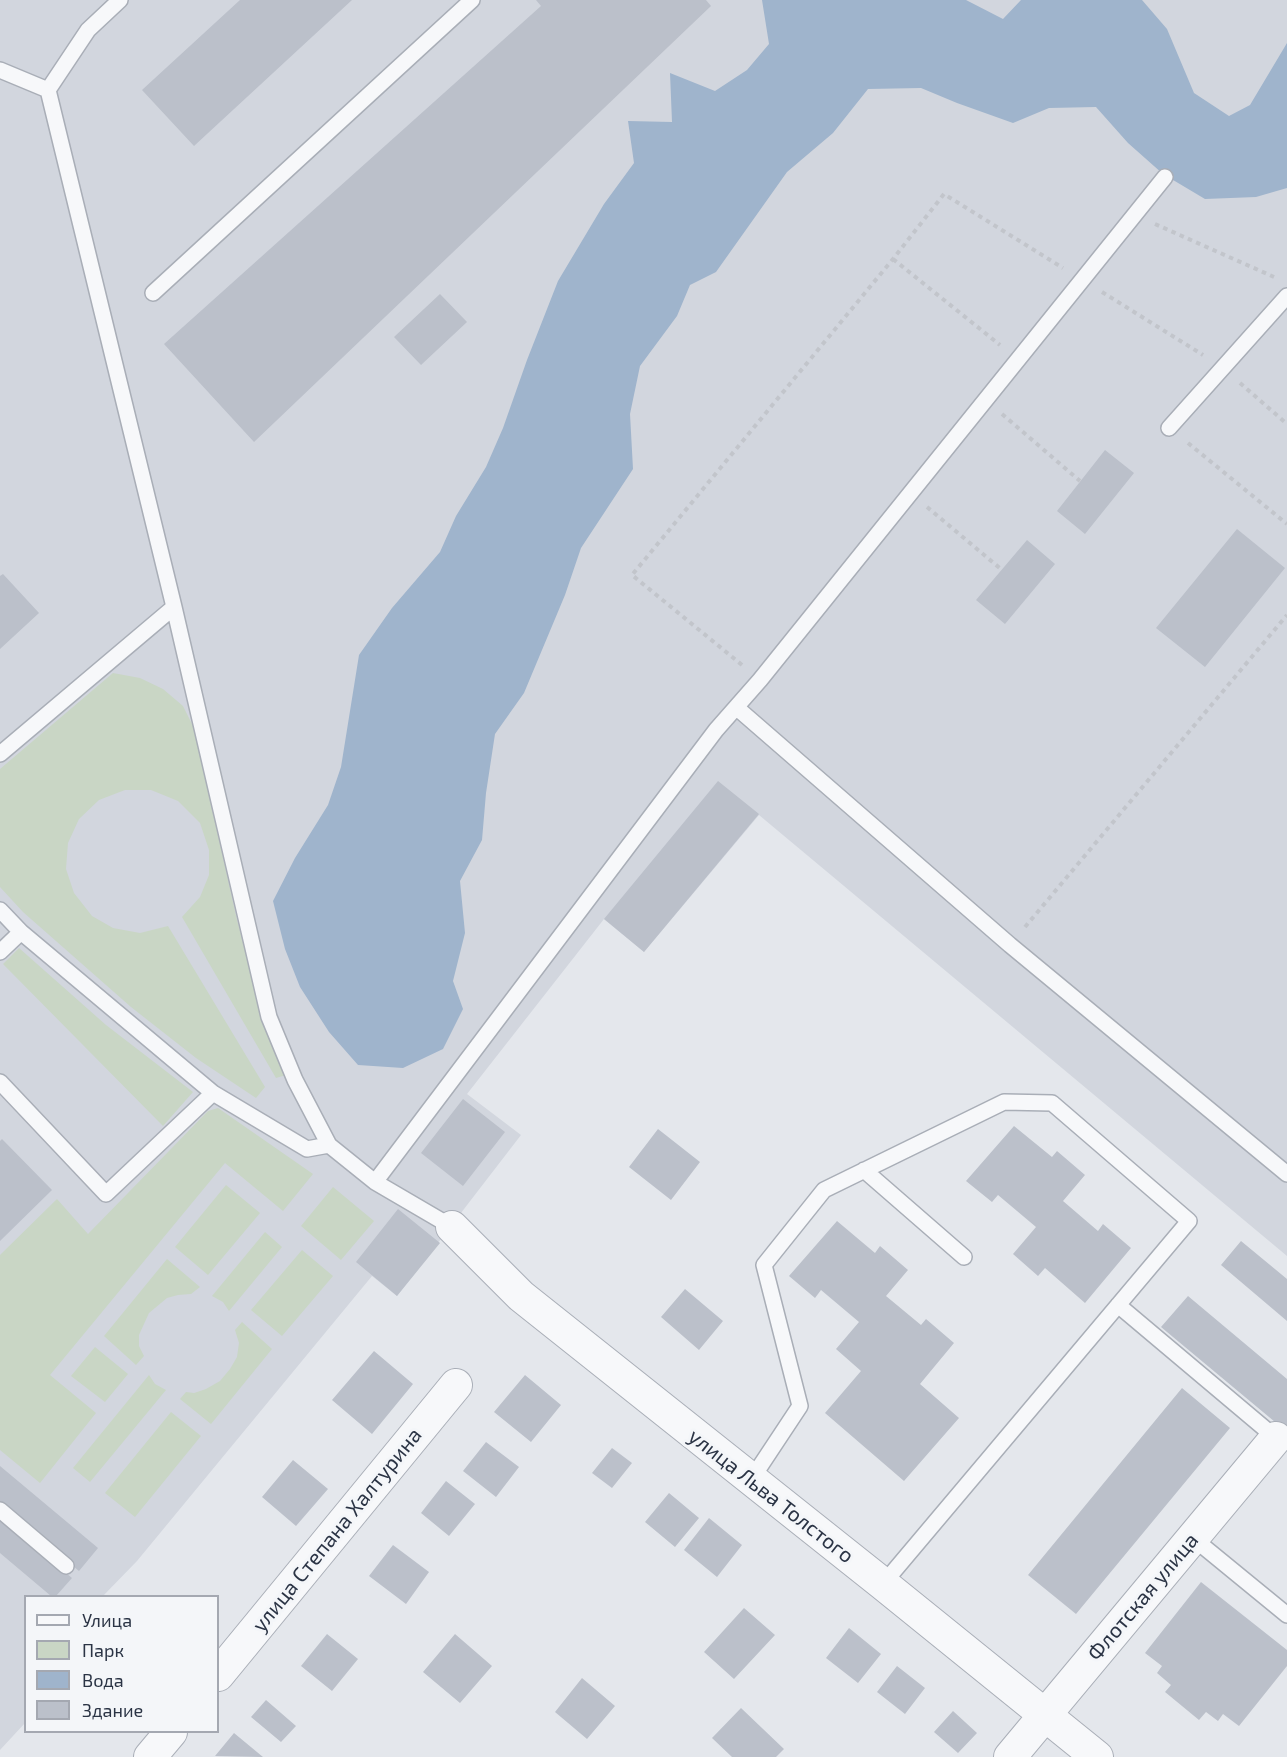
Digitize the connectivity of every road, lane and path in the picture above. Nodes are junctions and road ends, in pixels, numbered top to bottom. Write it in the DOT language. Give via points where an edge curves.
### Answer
graph roads {
  1 [pos="120,0"];
  2 [pos="472,0"];
  3 [pos="0,70"];
  4 [pos="48,90"];
  5 [pos="1165,177"];
  6 [pos="1135,215"];
  7 [pos="893,259"];
  8 [pos="1280,278"];
  9 [pos="1083,280"];
  10 [pos="153,293"];
  11 [pos="1287,296"];
  12 [pos="1018,359"];
  13 [pos="1222,367"];
  14 [pos="986,400"];
  15 [pos="1287,424"];
  16 [pos="1169,428"];
  17 [pos="1080,482"];
  18 [pos="910,494"];
  19 [pos="1287,524"];
  20 [pos="1002,570"];
  21 [pos="174,607"];
  22 [pos="1287,615"];
  23 [pos="760,680"];
  24 [pos="736,708"];
  25 [pos="0,754"];
  26 [pos="0,910"];
  27 [pos="21,932"];
  28 [pos="1010,945"];
  29 [pos="0,952"];
  30 [pos="0,1082"];
  31 [pos="213,1093"];
  32 [pos="329,1144"];
  33 [pos="864,1170"];
  34 [pos="1287,1174"];
  35 [pos="375,1182"];
  36 [pos="452,1227"];
  37 [pos="964,1257"];
  38 [pos="1118,1305"];
  39 [pos="456,1384"];
  40 [pos="1276,1438"];
  41 [pos="751,1480"];
  42 [pos="0,1510"];
  43 [pos="1193,1538"];
  44 [pos="66,1566"];
  45 [pos="883,1584"];
  46 [pos="1287,1615"];
  47 [pos="219,1674"];
  48 [pos="1045,1715"];
  49 [pos="169,1733"];
  50 [pos="150,1757"];
  51 [pos="1010,1757"];
  52 [pos="1097,1757"];
  1 -- 4 [label="lane" via="88,30"];
  2 -- 10 [label="lane"];
  3 -- 4 [label="lane"];
  4 -- 21 [label="lane"];
  5 -- 6 [label="lane"];
  6 -- 8 [label="path"];
  6 -- 9 [label="lane"];
  7 -- 9 [label="path" via="944,194"];
  7 -- 12 [label="path"];
  7 -- 23 [label="path" via="632,575"];
  9 -- 12 [label="lane"];
  9 -- 13 [label="path"];
  11 -- 13 [label="lane"];
  12 -- 14 [label="lane"];
  13 -- 15 [label="path"];
  13 -- 16 [label="lane"];
  14 -- 17 [label="path"];
  14 -- 18 [label="lane"];
  16 -- 19 [label="path"];
  18 -- 20 [label="path"];
  18 -- 23 [label="lane"];
  21 -- 25 [label="lane"];
  21 -- 32 [label="lane" via="269,1017 295,1080"];
  22 -- 28 [label="path"];
  23 -- 24 [label="lane"];
  24 -- 28 [label="lane"];
  24 -- 35 [label="lane"];
  26 -- 27 [label="lane"];
  27 -- 29 [label="lane"];
  27 -- 31 [label="lane"];
  28 -- 34 [label="lane"];
  30 -- 31 [label="lane" via="106,1194"];
  31 -- 32 [label="lane" via="307,1149"];
  32 -- 35 [label="lane"];
  33 -- 37 [label="lane"];
  33 -- 38 [label="lane" via="1004,1102 1052,1103 1189,1221"];
  33 -- 41 [label="lane" via="824,1190 764,1264 800,1406"];
  35 -- 36 [label="lane"];
  36 -- 41 [label="street, улица Льва Толстого" via="521,1296"];
  38 -- 40 [label="lane"];
  38 -- 45 [label="lane"];
  39 -- 47 [label="street, улица Степана Халтурина"];
  40 -- 43 [label="street, Флотская улица"];
  41 -- 45 [label="street, улица Льва Толстого"];
  42 -- 44 [label="lane"];
  43 -- 46 [label="lane"];
  43 -- 48 [label="street, Флотская улица"];
  45 -- 48 [label="street, улица Льва Толстого"];
  48 -- 51 [label="street, Флотская улица"];
  48 -- 52 [label="street, улица Льва Толстого"];
  49 -- 50 [label="street"];
}
